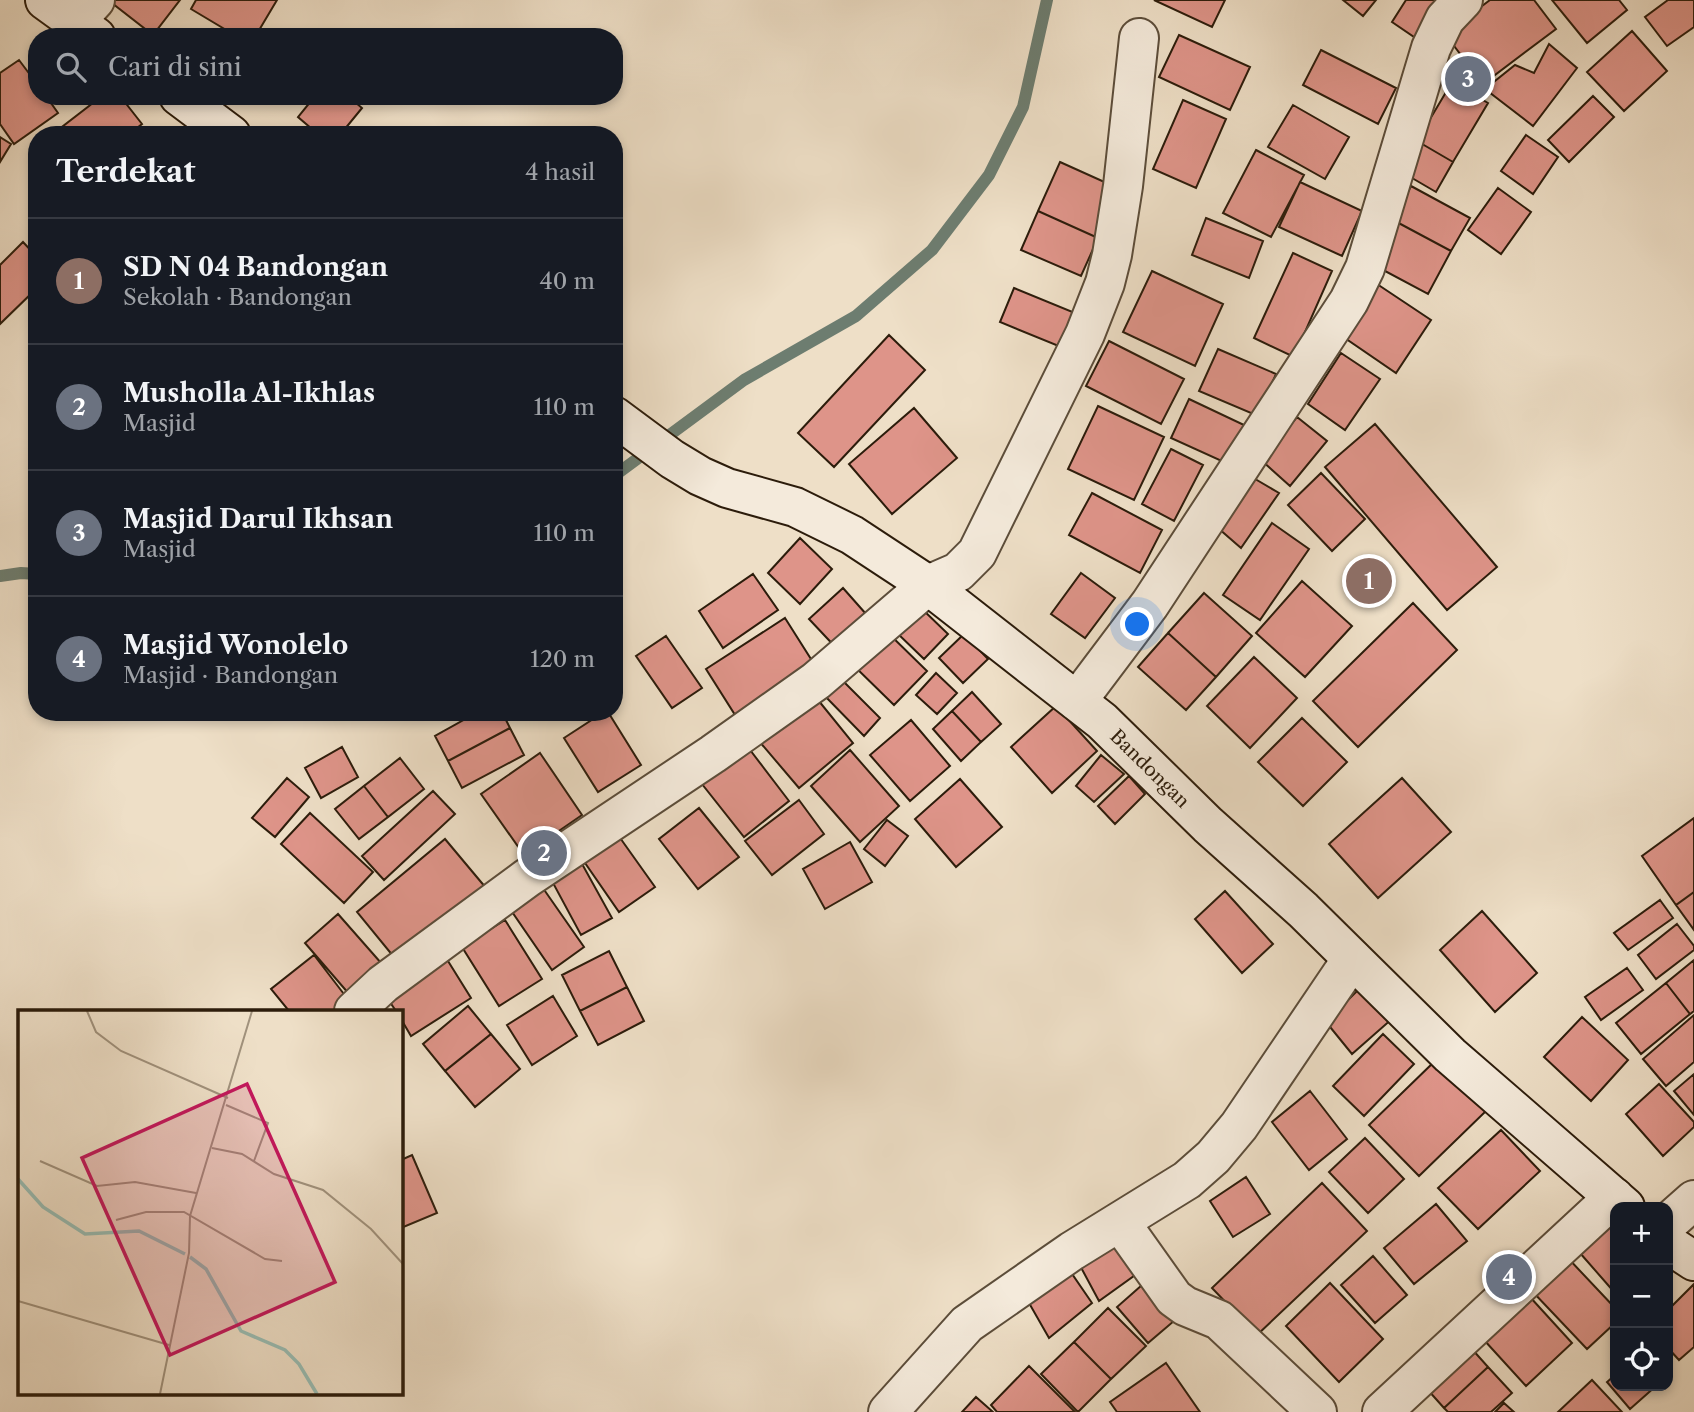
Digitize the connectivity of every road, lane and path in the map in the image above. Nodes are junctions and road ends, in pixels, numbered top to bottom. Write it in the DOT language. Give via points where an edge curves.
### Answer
graph roads {
  1 [pos="45,0"];
  2 [pos="1463,0"];
  3 [pos="89,20"];
  4 [pos="1139,38"];
  5 [pos="191,105"];
  6 [pos="219,126"];
  7 [pos="623,423"];
  8 [pos="928,585"];
  9 [pos="1077,701"];
  10 [pos="1352,959"];
  11 [pos="355,1010"];
  12 [pos="1694,1200"];
  13 [pos="1619,1202"];
  14 [pos="1610,1210"];
  15 [pos="1673,1219"];
  16 [pos="1120,1222"];
  17 [pos="1673,1247"];
  18 [pos="1694,1261"];
  19 [pos="888,1412"];
  20 [pos="1317,1412"];
  21 [pos="1382,1412"];
  1 -- 3 [label="street"];
  2 -- 9 [label="street" via="1445,19 1431,48 1365,268 1349,301 1150,604"];
  4 -- 8 [label="street" via="1123,186 1105,283 1085,334 977,553 958,572"];
  5 -- 6 [label="street"];
  7 -- 8 [label="street, Bandongan" via="700,476 795,507 852,535"];
  8 -- 9 [label="street, Bandongan"];
  8 -- 11 [label="street" via="816,681 527,878 383,984"];
  9 -- 10 [label="street, Bandongan"];
  10 -- 13 [label="street, Bandongan" via="1450,1055"];
  10 -- 16 [label="street" via="1213,1157 1187,1180"];
  12 -- 15 [label="street"];
  14 -- 21 [label="street"];
  16 -- 19 [label="street" via="967,1324"];
  16 -- 20 [label="street" via="1174,1298 1219,1320"];
  17 -- 18 [label="street"];
}
